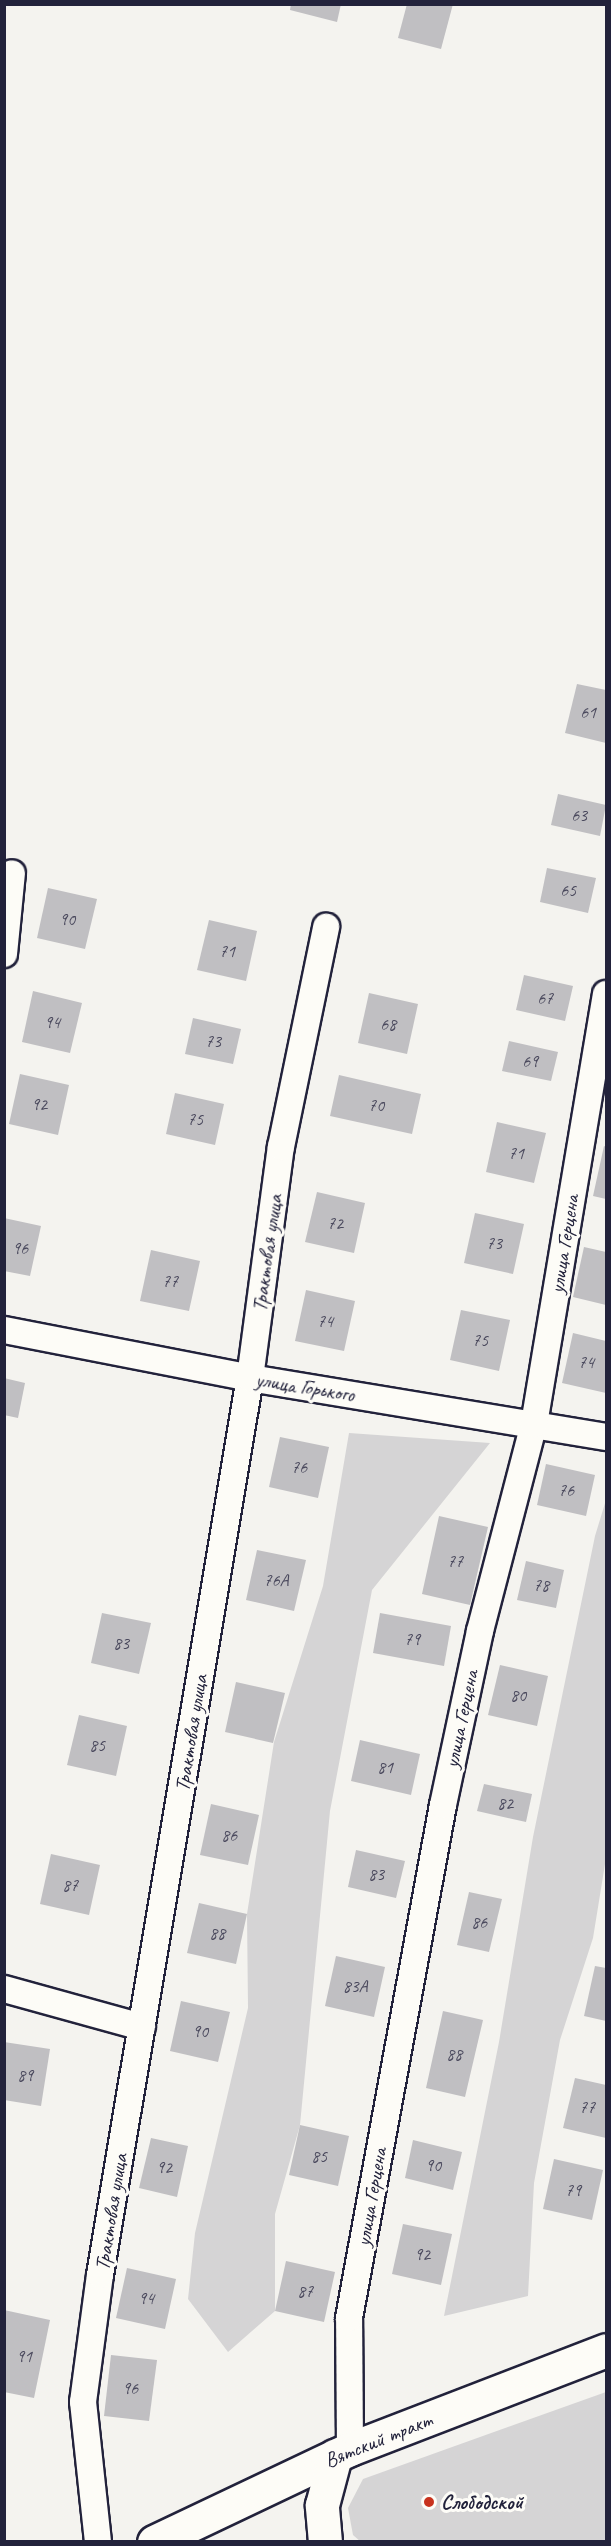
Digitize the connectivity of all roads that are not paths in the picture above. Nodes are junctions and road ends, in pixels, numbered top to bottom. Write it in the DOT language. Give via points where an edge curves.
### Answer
graph roads {
  1 [pos="12,873"];
  2 [pos="326,927"];
  3 [pos="4,954"];
  4 [pos="606,994"];
  5 [pos="4,1330"];
  6 [pos="250,1378"];
  7 [pos="534,1424"];
  8 [pos="606,1437"];
  9 [pos="4,1989"];
  10 [pos="142,2027"];
  11 [pos="606,2350"];
  12 [pos="343,2452"];
  13 [pos="98,2541"];
  14 [pos="154,2541"];
  15 [pos="325,2541"];
  1 -- 3 [label="street"];
  2 -- 6 [label="street, Трактовая улица" via="281,1147"];
  4 -- 7 [label="street, улица Герцена"];
  5 -- 6 [label="street, улица Горького"];
  6 -- 7 [label="street, улица Горького"];
  6 -- 10 [label="street, Трактовая улица"];
  7 -- 8 [label="street, улица Горького"];
  7 -- 12 [label="street, улица Герцена" via="480,1631 448,1782 351,2307"];
  9 -- 10 [label="street"];
  10 -- 13 [label="street, Трактовая улица" via="83,2402"];
  11 -- 12 [label="main road, Вятский тракт"];
  12 -- 14 [label="main road, Вятский тракт"];
  12 -- 15 [label="main road" via="322,2505"];
}
